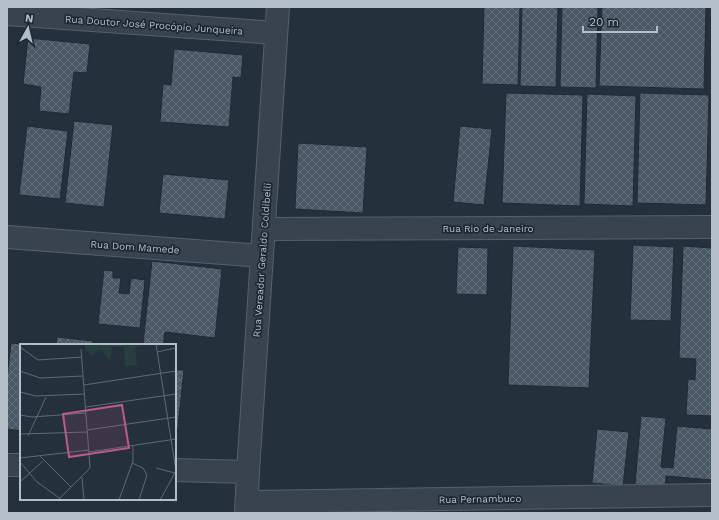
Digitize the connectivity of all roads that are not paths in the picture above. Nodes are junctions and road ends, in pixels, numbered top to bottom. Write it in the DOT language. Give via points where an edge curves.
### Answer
graph roads {
  1 [pos="278,7"];
  2 [pos="7,14"];
  3 [pos="276,33"];
  4 [pos="712,227"];
  5 [pos="264,229"];
  6 [pos="7,237"];
  7 [pos="262,256"];
  8 [pos="7,465"];
  9 [pos="20,466"];
  10 [pos="176,470"];
  11 [pos="248,472"];
  12 [pos="712,496"];
  13 [pos="247,507"];
  1 -- 3 [label="street, Rua Vereador Geraldo Coldibelli"];
  2 -- 3 [label="street, Rua Doutor José Procópio Junqueira"];
  3 -- 5 [label="street, Rua Vereador Geraldo Coldibelli"];
  4 -- 5 [label="street, Rua Rio de Janeiro"];
  5 -- 7 [label="street, Rua Vereador Geraldo Coldibelli"];
  6 -- 7 [label="street, Rua Dom Mamede"];
  7 -- 11 [label="street, Rua Vereador Geraldo Coldibelli"];
  8 -- 9 [label="street"];
  10 -- 11 [label="street"];
  11 -- 13 [label="street, Rua Vereador Geraldo Coldibelli"];
  12 -- 13 [label="street, Rua Pernambuco"];
}
